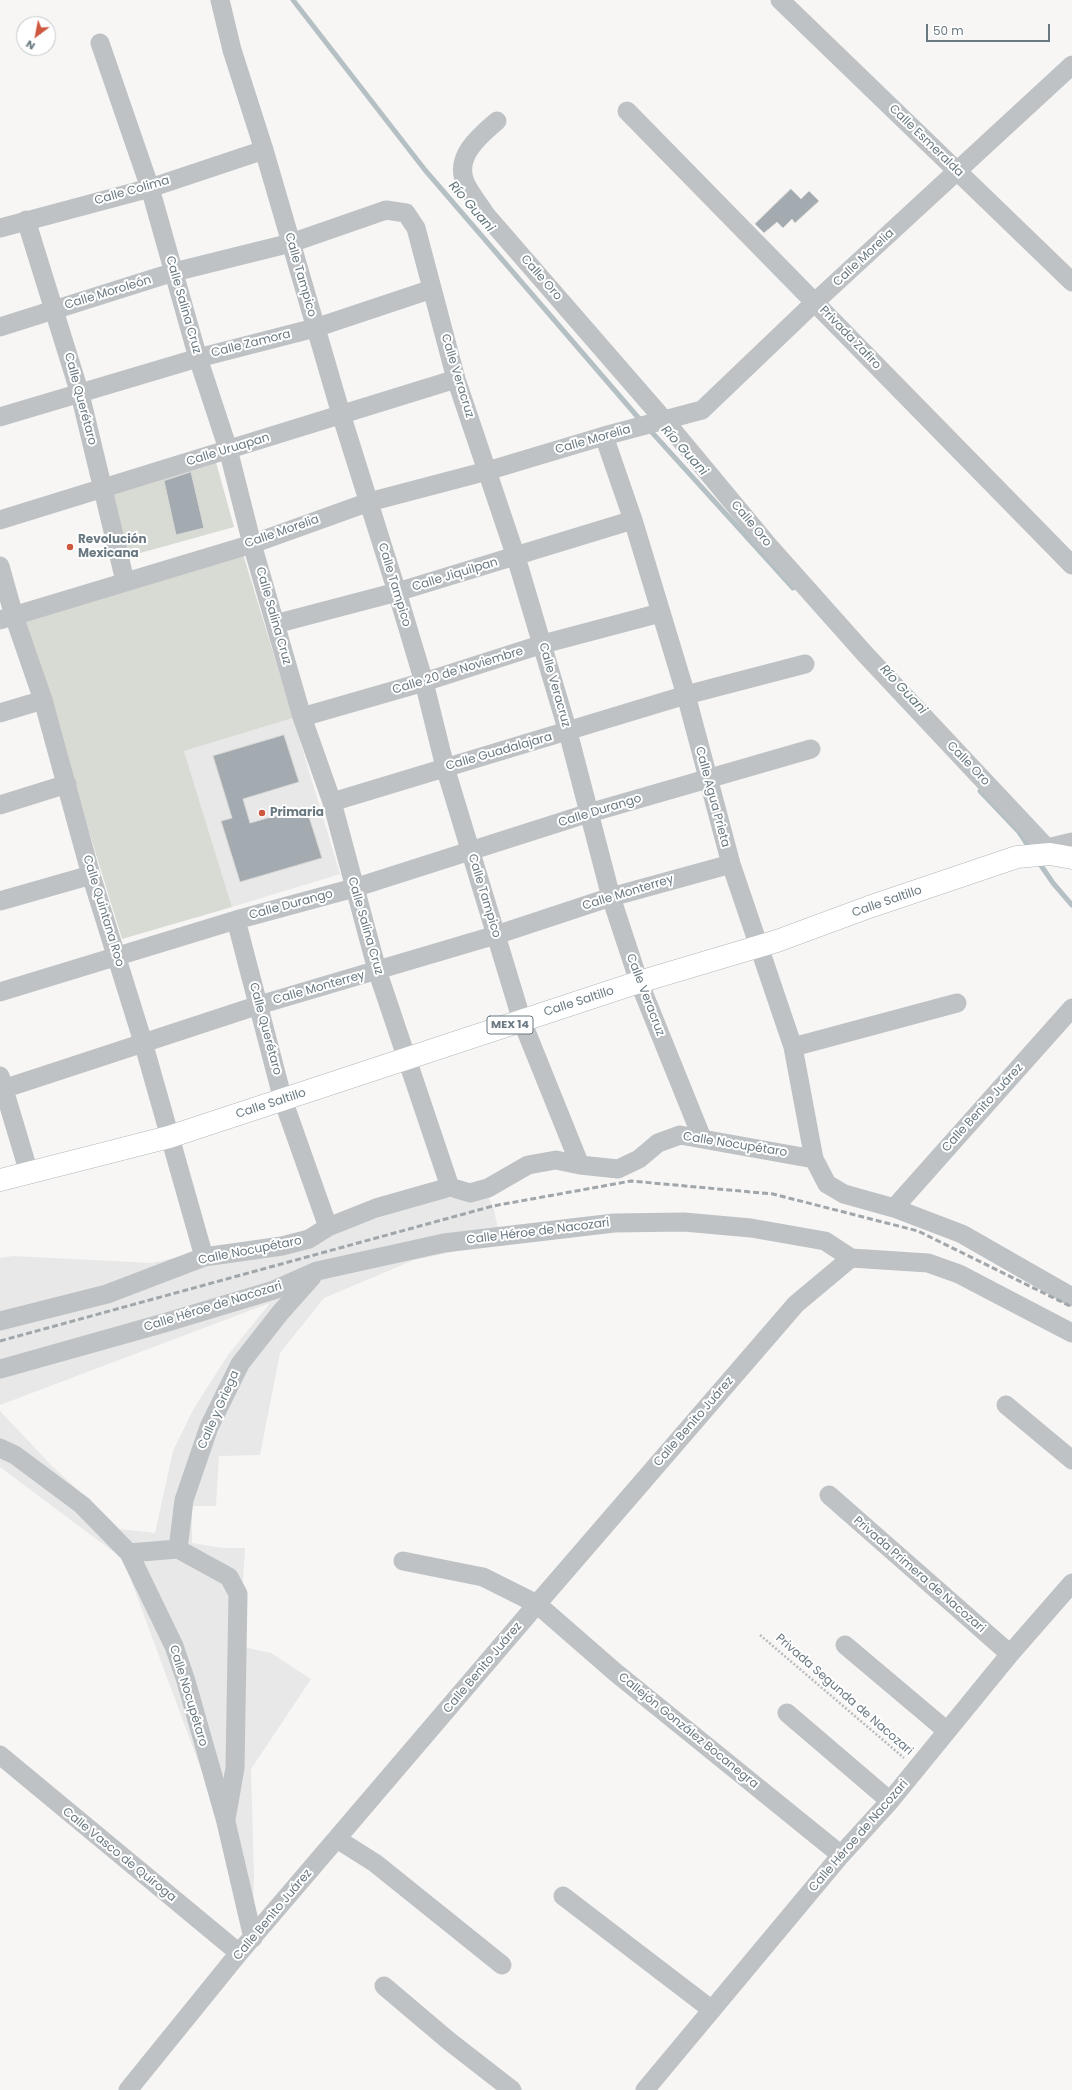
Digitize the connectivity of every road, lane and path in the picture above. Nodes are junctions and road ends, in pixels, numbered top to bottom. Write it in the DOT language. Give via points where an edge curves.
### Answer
graph roads {
  1 [pos="220,0"];
  2 [pos="780,0"];
  3 [pos="100,44"];
  4 [pos="1072,65"];
  5 [pos="627,111"];
  6 [pos="497,121"];
  7 [pos="264,150"];
  8 [pos="958,171"];
  9 [pos="150,188"];
  10 [pos="26,220"];
  11 [pos="0,228"];
  12 [pos="416,228"];
  13 [pos="291,243"];
  14 [pos="174,272"];
  15 [pos="1072,282"];
  16 [pos="432,289"];
  17 [pos="815,302"];
  18 [pos="55,309"];
  19 [pos="0,327"];
  20 [pos="315,328"];
  21 [pos="198,358"];
  22 [pos="456,379"];
  23 [pos="80,394"];
  24 [pos="342,414"];
  25 [pos="0,417"];
  26 [pos="659,422"];
  27 [pos="609,434"];
  28 [pos="228,450"];
  29 [pos="487,470"];
  30 [pos="103,488"];
  31 [pos="368,502"];
  32 [pos="0,520"];
  33 [pos="633,520"];
  34 [pos="252,544"];
  35 [pos="516,557"];
  36 [pos="1072,565"];
  37 [pos="0,566"];
  38 [pos="124,581"];
  39 [pos="397,592"];
  40 [pos="660,613"];
  41 [pos="7,618"];
  42 [pos="275,624"];
  43 [pos="543,644"];
  44 [pos="805,664"];
  45 [pos="424,682"];
  46 [pos="686,695"];
  47 [pos="43,700"];
  48 [pos="0,713"];
  49 [pos="302,717"];
  50 [pos="568,732"];
  51 [pos="811,749"];
  52 [pos="445,768"];
  53 [pos="707,779"];
  54 [pos="67,784"];
  55 [pos="332,802"];
  56 [pos="0,805"];
  57 [pos="590,814"];
  58 [pos="1072,842"];
  59 [pos="470,851"];
  60 [pos="1046,852"];
  61 [pos="1072,858"];
  62 [pos="731,864"];
  63 [pos="91,875"];
  64 [pos="354,888"];
  65 [pos="611,898"];
  66 [pos="0,901"];
  67 [pos="236,920"];
  68 [pos="496,935"];
  69 [pos="759,946"];
  70 [pos="116,958"];
  71 [pos="377,970"];
  72 [pos="639,982"];
  73 [pos="0,992"];
  74 [pos="958,1003"];
  75 [pos="259,1005"];
  76 [pos="1072,1008"];
  77 [pos="522,1021"];
  78 [pos="143,1042"];
  79 [pos="793,1047"];
  80 [pos="407,1059"];
  81 [pos="1,1085"];
  82 [pos="283,1100"];
  83 [pos="169,1137"];
  84 [pos="702,1138"];
  85 [pos="814,1159"];
  86 [pos="580,1165"];
  87 [pos="29,1173"];
  88 [pos="0,1180"];
  89 [pos="450,1187"];
  90 [pos="894,1208"];
  91 [pos="328,1227"];
  92 [pos="204,1257"];
  93 [pos="851,1258"];
  94 [pos="317,1271"];
  95 [pos="1072,1297"];
  96 [pos="0,1321"];
  97 [pos="1072,1333"];
  98 [pos="0,1369"];
  99 [pos="1006,1405"];
  100 [pos="0,1448"];
  101 [pos="1072,1460"];
  102 [pos="829,1495"];
  103 [pos="178,1549"];
  104 [pos="129,1553"];
  105 [pos="403,1561"];
  106 [pos="1072,1583"];
  107 [pos="537,1604"];
  108 [pos="760,1635"];
  109 [pos="845,1645"];
  110 [pos="1010,1654"];
  111 [pos="787,1713"];
  112 [pos="947,1731"];
  113 [pos="0,1755"];
  114 [pos="916,1769"];
  115 [pos="890,1801"];
  116 [pos="226,1822"];
  117 [pos="337,1839"];
  118 [pos="841,1855"];
  119 [pos="563,1896"];
  120 [pos="253,1938"];
  121 [pos="239,1953"];
  122 [pos="502,1965"];
  123 [pos="384,1986"];
  124 [pos="712,2010"];
  125 [pos="128,2090"];
  126 [pos="512,2090"];
  127 [pos="645,2090"];
  1 -- 7 [label="street, Calle Tampico" via="232,50"];
  2 -- 8 [label="street, Calle Esmeralda"];
  3 -- 9 [label="street, Calle Salina Cruz"];
  4 -- 8 [label="street, Calle Morelia"];
  5 -- 17 [label="street, Privada Zafiro"];
  6 -- 26 [label="street, Calle Oro" via="484,132 464,157 462,170 465,183 486,215"];
  7 -- 9 [label="street, Calle Colima"];
  7 -- 13 [label="street, Calle Tampico"];
  8 -- 15 [label="street, Calle Esmeralda"];
  8 -- 17 [label="street, Calle Morelia"];
  9 -- 10 [label="street, Calle Colima"];
  9 -- 14 [label="street, Calle Salina Cruz"];
  10 -- 11 [label="street, Calle Colima"];
  10 -- 18 [label="street, Calle Querétaro"];
  12 -- 13 [label="street, Calle Moroleón" via="406,214 386,210"];
  12 -- 16 [label="street, Calle Veracruz"];
  13 -- 14 [label="street, Calle Moroleón"];
  13 -- 20 [label="street, Calle Tampico"];
  14 -- 18 [label="street, Calle Moroleón"];
  14 -- 21 [label="street, Calle Salina Cruz"];
  16 -- 20 [label="street, Calle Zamora"];
  16 -- 22 [label="street, Calle Veracruz"];
  17 -- 26 [label="street, Calle Morelia" via="702,410"];
  17 -- 36 [label="street, Privada Zafiro"];
  18 -- 19 [label="street, Calle Moroleón"];
  18 -- 23 [label="street, Calle Querétaro"];
  20 -- 21 [label="street, Calle Zamora"];
  20 -- 24 [label="street, Calle Tampico"];
  21 -- 23 [label="street, Calle Zamora"];
  21 -- 28 [label="street, Calle Salina Cruz"];
  22 -- 24 [label="street, Calle Uruapan"];
  22 -- 29 [label="street, Calle Veracruz"];
  23 -- 25 [label="street, Calle Zamora"];
  23 -- 30 [label="street, Calle Querétaro"];
  24 -- 28 [label="street, Calle Uruapan"];
  24 -- 31 [label="street, Calle Tampico"];
  26 -- 27 [label="street, Calle Morelia"];
  26 -- 60 [label="street, Calle Oro" via="865,654"];
  27 -- 29 [label="street, Calle Morelia"];
  27 -- 33 [label="street, Calle Agua Prieta"];
  28 -- 30 [label="street, Calle Uruapan"];
  28 -- 34 [label="street, Calle Salina Cruz"];
  29 -- 31 [label="street, Calle Morelia"];
  29 -- 35 [label="street, Calle Veracruz"];
  30 -- 32 [label="street, Calle Uruapan"];
  30 -- 38 [label="street, Calle Querétaro"];
  31 -- 34 [label="street, Calle Morelia"];
  31 -- 39 [label="street, Calle Tampico"];
  33 -- 35 [label="street, Calle Jiquilpan"];
  33 -- 40 [label="street, Calle Agua Prieta"];
  34 -- 38 [label="street, Calle Morelia"];
  34 -- 42 [label="street, Calle Salina Cruz"];
  35 -- 39 [label="street, Calle Jiquilpan"];
  35 -- 43 [label="street, Calle Veracruz"];
  37 -- 41 [label="street, Calle Quintana Roo"];
  38 -- 41 [label="street, Calle Morelia"];
  39 -- 42 [label="street, Calle Jiquilpan"];
  39 -- 45 [label="street, Calle Tampico"];
  40 -- 43 [label="street, Calle 20 de Noviembre"];
  40 -- 46 [label="street, Calle Agua Prieta"];
  41 -- 47 [label="street, Calle Quintana Roo"];
  42 -- 49 [label="street, Calle Salina Cruz"];
  43 -- 45 [label="street, Calle 20 de Noviembre"];
  43 -- 50 [label="street, Calle Veracruz"];
  44 -- 46 [label="street, Calle Guadalajara"];
  45 -- 49 [label="street, Calle 20 de Noviembre"];
  45 -- 52 [label="street, Calle Tampico"];
  46 -- 50 [label="street, Calle Guadalajara"];
  46 -- 53 [label="street, Calle Agua Prieta"];
  47 -- 48 [label="street"];
  47 -- 54 [label="street, Calle Quintana Roo"];
  49 -- 55 [label="street, Calle Salina Cruz"];
  50 -- 52 [label="street, Calle Guadalajara"];
  50 -- 57 [label="street, Calle Veracruz"];
  51 -- 53 [label="street, Calle Durango"];
  52 -- 55 [label="street, Calle Guadalajara"];
  52 -- 59 [label="street, Calle Tampico"];
  53 -- 57 [label="street, Calle Durango"];
  53 -- 62 [label="street, Calle Agua Prieta"];
  54 -- 56 [label="street"];
  54 -- 63 [label="street, Calle Quintana Roo"];
  55 -- 64 [label="street, Calle Salina Cruz"];
  57 -- 59 [label="street, Calle Durango"];
  57 -- 65 [label="street, Calle Veracruz"];
  58 -- 60 [label="street"];
  59 -- 64 [label="street, Calle Durango"];
  59 -- 68 [label="street, Calle Tampico"];
  60 -- 61 [label="main road, MEX 14"];
  60 -- 69 [label="main road, Calle Saltillo / MEX 14" via="1017,857"];
  62 -- 65 [label="street, Calle Monterrey"];
  62 -- 69 [label="street, Calle Agua Prieta"];
  63 -- 66 [label="street"];
  63 -- 70 [label="street, Calle Quintana Roo"];
  64 -- 67 [label="street, Calle Durango"];
  64 -- 71 [label="street, Calle Salina Cruz"];
  65 -- 68 [label="street, Calle Monterrey"];
  65 -- 72 [label="street, Calle Veracruz"];
  67 -- 70 [label="street, Calle Durango"];
  67 -- 75 [label="street, Calle Querétaro"];
  68 -- 71 [label="street, Calle Monterrey"];
  68 -- 77 [label="street, Calle Tampico"];
  69 -- 72 [label="main road, Calle Saltillo / MEX 14"];
  69 -- 79 [label="street, Calle Agua Prieta"];
  70 -- 73 [label="street, Calle Durango"];
  70 -- 78 [label="street, Calle Quintana Roo"];
  71 -- 75 [label="street, Calle Monterrey"];
  71 -- 80 [label="street, Calle Salina Cruz"];
  72 -- 77 [label="main road, Calle Saltillo / MEX 14"];
  72 -- 84 [label="street, Calle Veracruz"];
  74 -- 79 [label="street"];
  75 -- 78 [label="street, Calle Monterrey"];
  75 -- 82 [label="street, Calle Querétaro"];
  76 -- 90 [label="street, Calle Benito Juárez"];
  77 -- 80 [label="main road, Calle Saltillo / MEX 14"];
  77 -- 86 [label="street, Calle Tampico"];
  78 -- 81 [label="street, Calle Monterrey"];
  78 -- 83 [label="street, Calle Quintana Roo"];
  79 -- 85 [label="street, Calle Agua Prieta"];
  80 -- 82 [label="main road, Calle Saltillo / MEX 14"];
  80 -- 89 [label="street, Calle Salina Cruz"];
  81 -- 87 [label="street"];
  82 -- 83 [label="main road, Calle Saltillo / MEX 14"];
  82 -- 91 [label="street, Calle Querétaro"];
  83 -- 87 [label="main road, Calle Saltillo / MEX 14"];
  83 -- 92 [label="street, Calle Quintana Roo"];
  84 -- 85 [label="street, Calle Nocupétaro"];
  84 -- 86 [label="street, Calle Nocupétaro" via="680,1135 658,1143 639,1159 618,1169"];
  85 -- 90 [label="street, Calle Agua Prieta" via="827,1184 838,1191"];
  86 -- 89 [label="street, Calle Nocupétaro" via="556,1160 528,1165 488,1188 470,1193"];
  87 -- 88 [label="main road, Calle Saltillo / MEX 14"];
  89 -- 91 [label="street, Calle Nocupétaro" via="376,1208"];
  90 -- 95 [label="street, Calle Agua Prieta" via="962,1234"];
  91 -- 92 [label="street, Calle Nocupétaro" via="309,1239 282,1246"];
  92 -- 96 [label="street, Calle Nocupétaro" via="107,1294"];
  93 -- 94 [label="street, Calle Héroe de Nacozari" via="825,1241 752,1228 684,1222 614,1223 444,1242"];
  93 -- 97 [label="street, Calle Héroe de Nacozari" via="928,1263 959,1274"];
  93 -- 107 [label="street, Calle Benito Juárez" via="796,1304"];
  94 -- 98 [label="street, Calle Héroe de Nacozari" via="274,1290"];
  94 -- 103 [label="street, Calle y Griega" via="240,1364 209,1427 184,1500"];
  99 -- 101 [label="street"];
  100 -- 104 [label="street, Calle Nocupétaro" via="16,1455 82,1505"];
  102 -- 110 [label="street, Privada Primera de Nacozari"];
  103 -- 104 [label="street"];
  103 -- 116 [label="street" via="229,1577 238,1594 235,1768"];
  104 -- 116 [label="street, Calle Nocupétaro" via="174,1646"];
  105 -- 107 [label="street, Callejón González Bocanegra" via="483,1578"];
  106 -- 110 [label="street, Calle Héroe de Nacozari"];
  107 -- 117 [label="street, Calle Benito Juárez"];
  107 -- 118 [label="street, Callejón González Bocanegra" via="615,1672"];
  108 -- 114 [label="path, Privada Segunda de Nacozari"];
  109 -- 112 [label="street"];
  110 -- 112 [label="street, Calle Héroe de Nacozari"];
  111 -- 115 [label="street"];
  112 -- 114 [label="street, Calle Héroe de Nacozari"];
  113 -- 121 [label="street, Calle Vasco de Quiroga"];
  114 -- 115 [label="street, Calle Héroe de Nacozari"];
  115 -- 118 [label="street, Calle Héroe de Nacozari"];
  116 -- 120 [label="street, Calle Nocupétaro"];
  117 -- 120 [label="street, Calle Benito Juárez"];
  117 -- 122 [label="street" via="375,1863"];
  118 -- 124 [label="street, Calle Héroe de Nacozari"];
  119 -- 124 [label="street"];
  120 -- 121 [label="street, Calle Benito Juárez"];
  121 -- 125 [label="street, Calle Benito Juárez"];
  123 -- 126 [label="street"];
  124 -- 127 [label="street, Calle Héroe de Nacozari"];
}
